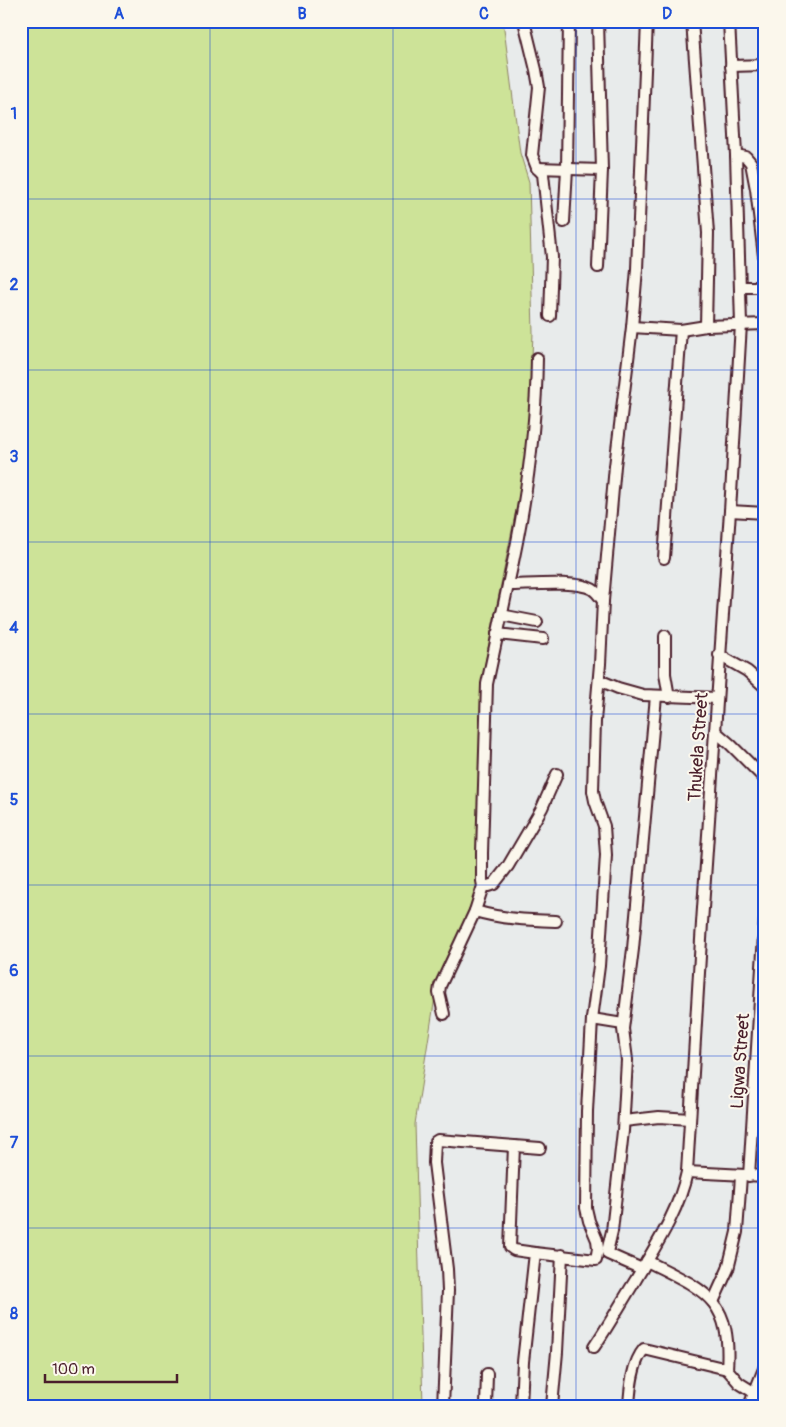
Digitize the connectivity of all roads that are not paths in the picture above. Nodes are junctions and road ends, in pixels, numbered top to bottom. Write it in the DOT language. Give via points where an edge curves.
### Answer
graph roads {
  1 [pos="524,21"];
  2 [pos="569,21"];
  3 [pos="598,21"];
  4 [pos="647,21"];
  5 [pos="692,21"];
  6 [pos="729,21"];
  7 [pos="765,65"];
  8 [pos="731,66"];
  9 [pos="736,155"];
  10 [pos="537,168"];
  11 [pos="567,169"];
  12 [pos="602,170"];
  13 [pos="564,222"];
  14 [pos="765,265"];
  15 [pos="598,267"];
  16 [pos="740,287"];
  17 [pos="765,287"];
  18 [pos="550,316"];
  19 [pos="741,324"];
  20 [pos="765,324"];
  21 [pos="706,326"];
  22 [pos="632,327"];
  23 [pos="681,330"];
  24 [pos="537,358"];
  25 [pos="730,510"];
  26 [pos="765,513"];
  27 [pos="664,558"];
  28 [pos="508,585"];
  29 [pos="603,601"];
  30 [pos="501,615"];
  31 [pos="537,622"];
  32 [pos="497,634"];
  33 [pos="665,636"];
  34 [pos="543,639"];
  35 [pos="720,655"];
  36 [pos="599,680"];
  37 [pos="765,687"];
  38 [pos="656,696"];
  39 [pos="669,697"];
  40 [pos="717,698"];
  41 [pos="716,732"];
  42 [pos="557,774"];
  43 [pos="765,779"];
  44 [pos="483,886"];
  45 [pos="475,912"];
  46 [pos="765,918"];
  47 [pos="556,921"];
  48 [pos="444,1014"];
  49 [pos="592,1019"];
  50 [pos="623,1024"];
  51 [pos="690,1119"];
  52 [pos="624,1121"];
  53 [pos="514,1146"];
  54 [pos="540,1148"];
  55 [pos="687,1172"];
  56 [pos="745,1176"];
  57 [pos="765,1176"];
  58 [pos="535,1253"];
  59 [pos="562,1255"];
  60 [pos="644,1265"];
  61 [pos="714,1302"];
  62 [pos="594,1347"];
  63 [pos="765,1366"];
  64 [pos="726,1369"];
  65 [pos="487,1374"];
  66 [pos="755,1393"];
  67 [pos="443,1406"];
  68 [pos="486,1406"];
  69 [pos="521,1406"];
  70 [pos="552,1406"];
  71 [pos="629,1406"];
  72 [pos="749,1406"];
  1 -- 10 [label="street" via="538,79 532,155"];
  2 -- 11 [label="street"];
  3 -- 12 [label="street"];
  4 -- 22 [label="street" via="638,269"];
  5 -- 21 [label="street" via="707,225"];
  6 -- 8 [label="street, Thukela Street"];
  7 -- 8 [label="street"];
  8 -- 9 [label="street, Thukela Street"];
  9 -- 14 [label="street" via="746,157 751,163"];
  9 -- 16 [label="street, Thukela Street"];
  10 -- 11 [label="street"];
  10 -- 18 [label="street" via="543,174 552,257"];
  11 -- 12 [label="street"];
  11 -- 13 [label="street"];
  12 -- 15 [label="street"];
  16 -- 17 [label="street"];
  16 -- 19 [label="street, Thukela Street"];
  19 -- 20 [label="street"];
  19 -- 21 [label="street"];
  19 -- 25 [label="street, Thukela Street"];
  21 -- 23 [label="street"];
  22 -- 23 [label="street"];
  22 -- 29 [label="street" via="617,441"];
  23 -- 27 [label="street"];
  24 -- 28 [label="street" via="533,442"];
  25 -- 26 [label="street"];
  25 -- 35 [label="street, Thukela Street"];
  28 -- 29 [label="street" via="583,586 594,591"];
  28 -- 30 [label="street"];
  29 -- 36 [label="street"];
  30 -- 31 [label="street"];
  30 -- 32 [label="street"];
  32 -- 34 [label="street"];
  32 -- 44 [label="street" via="486,715"];
  33 -- 39 [label="street"];
  35 -- 37 [label="street" via="747,671"];
  35 -- 40 [label="street, Thukela Street"];
  36 -- 38 [label="street" via="630,692"];
  36 -- 49 [label="street" via="593,791 604,826 606,856"];
  38 -- 39 [label="street"];
  38 -- 50 [label="street"];
  39 -- 40 [label="street"];
  40 -- 41 [label="street, Thukela Street"];
  41 -- 43 [label="street"];
  41 -- 51 [label="street, Thukela Street"];
  42 -- 44 [label="street" via="542,808 508,866 494,884"];
  44 -- 45 [label="street"];
  45 -- 47 [label="street"];
  45 -- 48 [label="street" via="440,986"];
  46 -- 56 [label="street, Ligwa Street"];
  49 -- 50 [label="street"];
  49 -- 59 [label="street" via="586,1201 598,1248 596,1260"];
  50 -- 52 [label="street" via="627,1060"];
  51 -- 52 [label="street" via="656,1117"];
  51 -- 55 [label="street, Thukela Street"];
  52 -- 60 [label="street" via="607,1253"];
  53 -- 54 [label="street"];
  53 -- 58 [label="street" via="510,1247"];
  53 -- 67 [label="street" via="438,1140 434,1144 447,1283"];
  55 -- 56 [label="street"];
  55 -- 60 [label="street, Thukela Street" via="679,1199"];
  56 -- 57 [label="street"];
  56 -- 61 [label="street, Ligwa Street" via="728,1269"];
  58 -- 59 [label="street"];
  58 -- 69 [label="street"];
  59 -- 70 [label="street"];
  60 -- 61 [label="street" via="693,1285"];
  60 -- 62 [label="street, Thukela Street"];
  61 -- 64 [label="street" via="726,1329"];
  63 -- 66 [label="street"];
  64 -- 66 [label="street"];
  64 -- 71 [label="street" via="644,1349 632,1380"];
  65 -- 68 [label="street"];
  66 -- 72 [label="street"];
}
